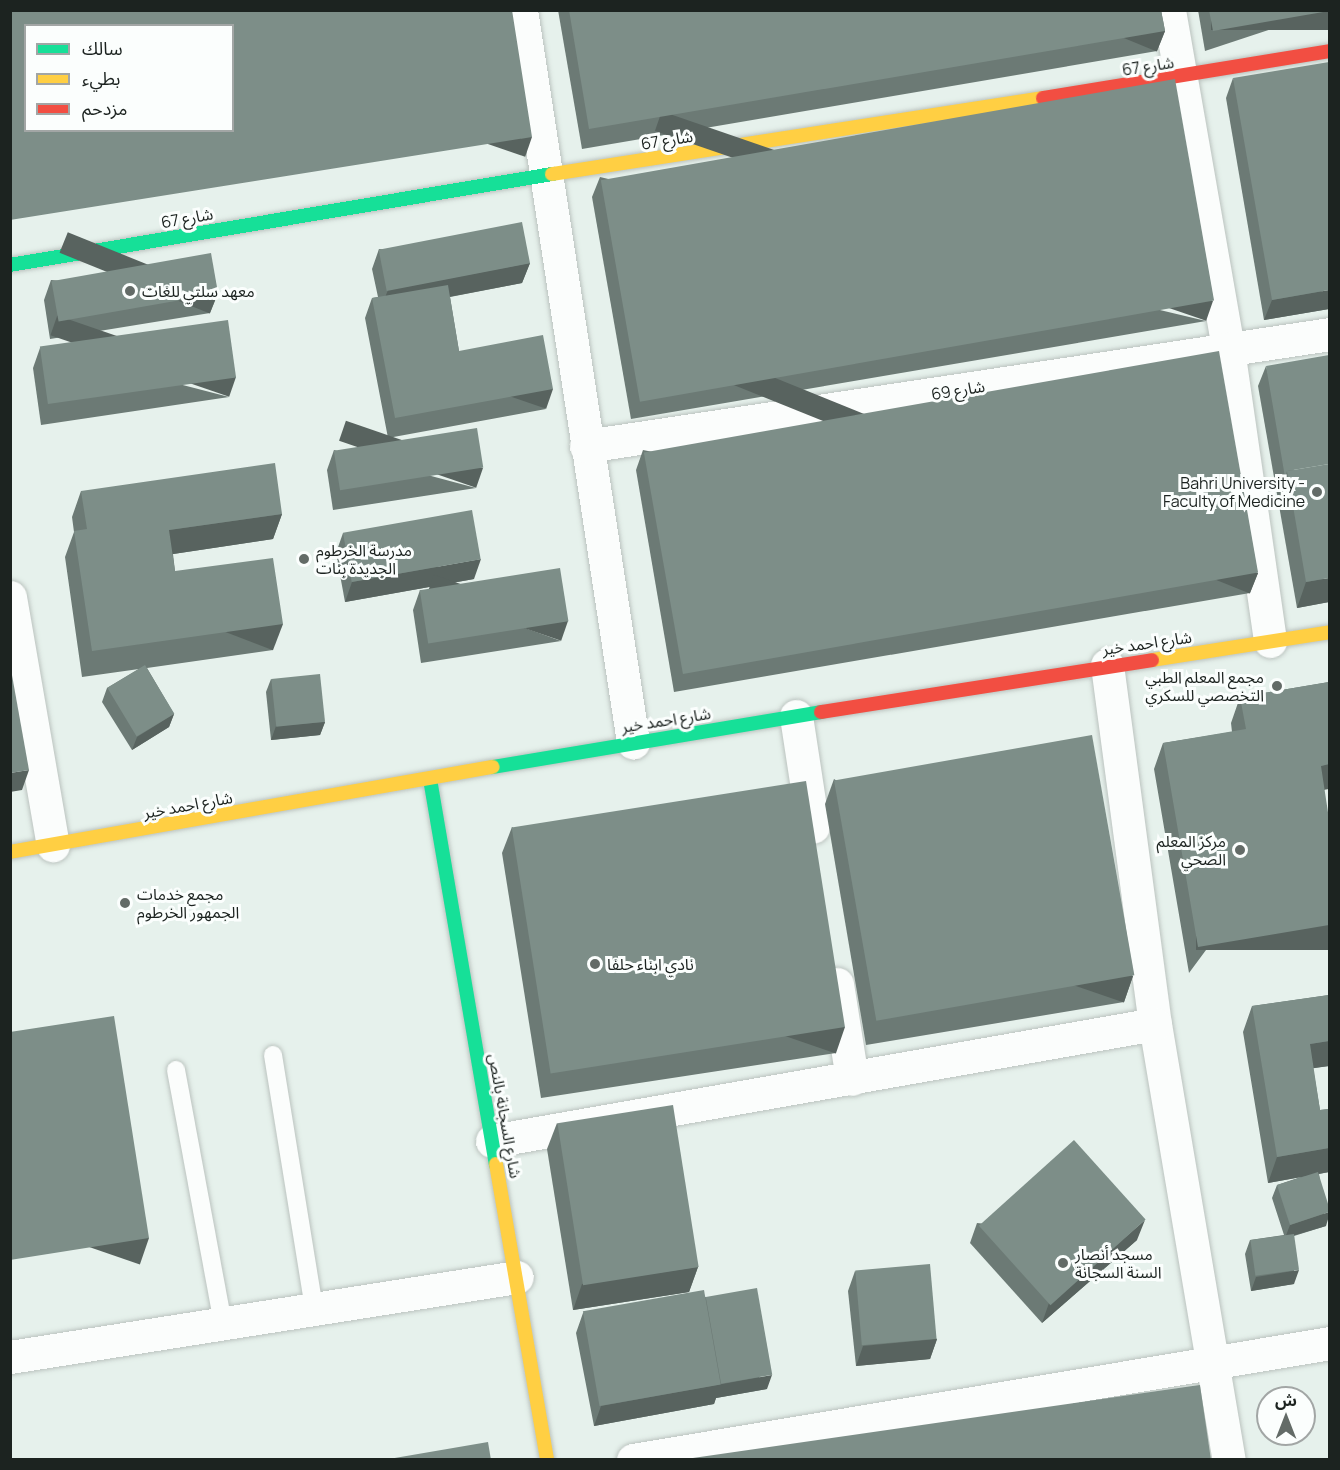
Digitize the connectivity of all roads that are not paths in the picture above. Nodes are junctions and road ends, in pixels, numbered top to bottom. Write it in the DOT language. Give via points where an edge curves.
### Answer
graph roads {
  1 [pos="520,10"];
  2 [pos="1169,10"];
  3 [pos="1329,51"];
  4 [pos="1180,78"];
  5 [pos="544,175"];
  6 [pos="10,265"];
  7 [pos="1329,334"];
  8 [pos="1228,349"];
  9 [pos="586,446"];
  10 [pos="10,597"];
  11 [pos="1329,632"];
  12 [pos="1270,641"];
  13 [pos="1107,665"];
  14 [pos="796,716"];
  15 [pos="633,742"];
  16 [pos="430,779"];
  17 [pos="53,845"];
  18 [pos="10,852"];
  19 [pos="817,856"];
  20 [pos="832,950"];
  21 [pos="1155,1024"];
  22 [pos="273,1055"];
  23 [pos="176,1070"];
  24 [pos="852,1079"];
  25 [pos="492,1141"];
  26 [pos="517,1277"];
  27 [pos="314,1309"];
  28 [pos="223,1324"];
  29 [pos="1329,1343"];
  30 [pos="10,1357"];
  31 [pos="1212,1364"];
  32 [pos="547,1460"];
  33 [pos="633,1460"];
  34 [pos="1229,1460"];
  1 -- 5 [label="street"];
  2 -- 4 [label="street"];
  3 -- 4 [label="street, شارع 67"];
  4 -- 5 [label="street, شارع 67"];
  4 -- 8 [label="street"];
  5 -- 6 [label="street, شارع 67"];
  5 -- 9 [label="street"];
  7 -- 8 [label="street, شارع 69"];
  8 -- 9 [label="street, شارع 69"];
  8 -- 12 [label="street"];
  9 -- 15 [label="street"];
  10 -- 17 [label="street"];
  11 -- 12 [label="street, شارع احمد خير"];
  12 -- 13 [label="street, شارع احمد خير"];
  13 -- 14 [label="street, شارع احمد خير"];
  13 -- 21 [label="street"];
  14 -- 15 [label="street, شارع احمد خير"];
  14 -- 19 [label="street"];
  15 -- 16 [label="street, شارع احمد خير"];
  16 -- 17 [label="street, شارع احمد خير"];
  16 -- 25 [label="street, شارع السجانة بالنص"];
  17 -- 18 [label="street, شارع احمد خير"];
  20 -- 24 [label="street"];
  21 -- 24 [label="street"];
  21 -- 31 [label="street"];
  22 -- 27 [label="lane"];
  23 -- 28 [label="lane"];
  24 -- 25 [label="street"];
  25 -- 26 [label="street, شارع السجانة بالنص"];
  26 -- 27 [label="street"];
  26 -- 32 [label="street, شارع السجانة بالنص"];
  27 -- 28 [label="street"];
  28 -- 30 [label="street"];
  29 -- 31 [label="street"];
  31 -- 33 [label="street"];
  31 -- 34 [label="street"];
}
